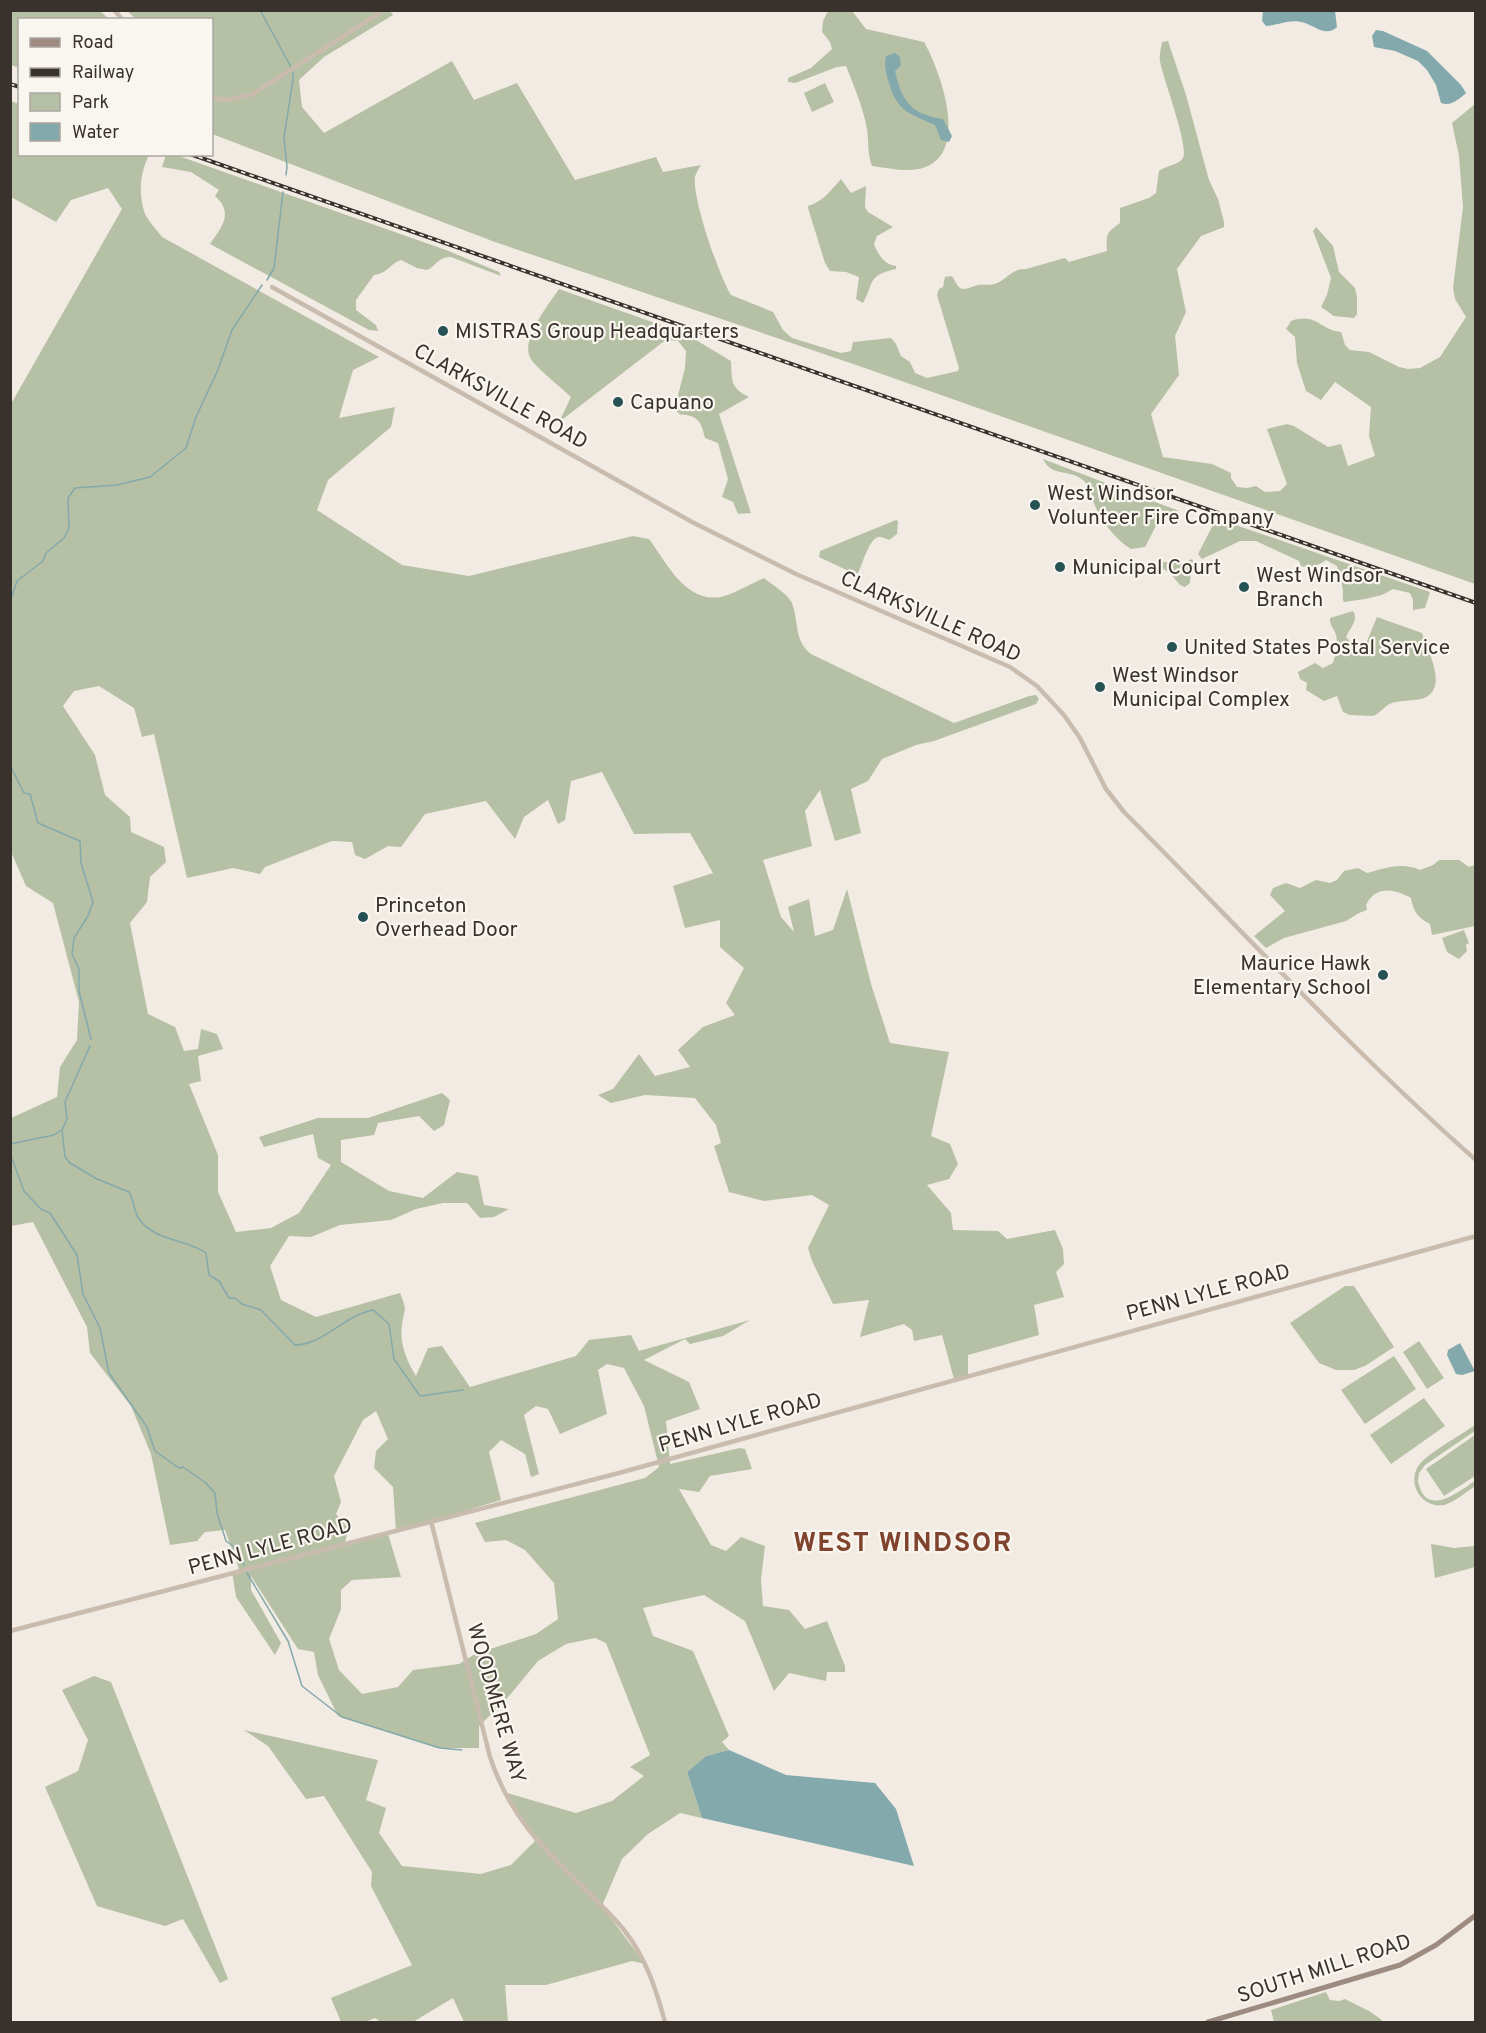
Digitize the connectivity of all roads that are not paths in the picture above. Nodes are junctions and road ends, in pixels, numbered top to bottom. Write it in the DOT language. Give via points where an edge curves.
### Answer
graph roads {
  1 [pos="384,10"];
  2 [pos="213,98"];
  3 [pos="272,287"];
  4 [pos="1476,1160"];
  5 [pos="1476,1236"];
  6 [pos="431,1521"];
  7 [pos="10,1631"];
  8 [pos="1476,1915"];
  9 [pos="665,2022"];
  10 [pos="1208,2022"];
  1 -- 2 [label="street" via="253,94 236,99"];
  3 -- 4 [label="street, CLARKSVILLE ROAD" via="692,522 802,577 996,659 1029,679 1064,715 1106,789 1124,812 1368,1059"];
  5 -- 6 [label="street, PENN LYLE ROAD" via="619,1473"];
  6 -- 7 [label="street, PENN LYLE ROAD"];
  6 -- 9 [label="street, WOODMERE WAY" via="490,1757 501,1786 531,1834 632,1941 652,1977"];
  8 -- 10 [label="main road, SOUTH MILL ROAD" via="1430,1949 1400,1965"];
}
